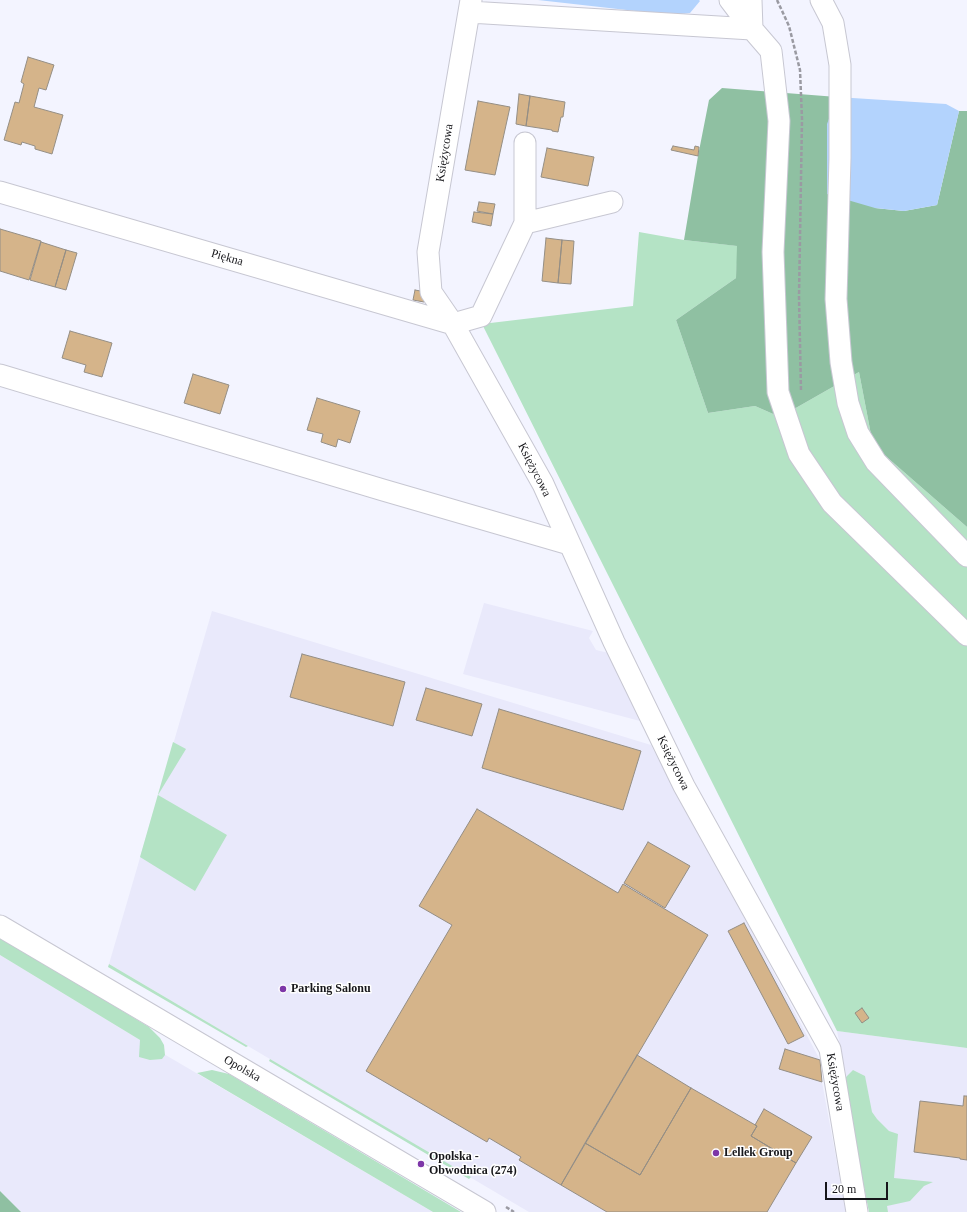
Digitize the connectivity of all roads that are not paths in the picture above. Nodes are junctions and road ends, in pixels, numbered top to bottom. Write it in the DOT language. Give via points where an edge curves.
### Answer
graph roads {
  1 [pos="730,0"];
  2 [pos="751,0"];
  3 [pos="821,0"];
  4 [pos="470,6"];
  5 [pos="752,30"];
  6 [pos="525,142"];
  7 [pos="0,192"];
  8 [pos="612,202"];
  9 [pos="525,223"];
  10 [pos="453,324"];
  11 [pos="0,375"];
  12 [pos="569,544"];
  13 [pos="967,556"];
  14 [pos="967,635"];
  15 [pos="0,926"];
  16 [pos="485,1212"];
  17 [pos="857,1212"];
  1 -- 5 [label="street"];
  2 -- 5 [label="street"];
  3 -- 13 [label="street" via="833,23 840,64 836,299 841,362 848,404 858,433 876,462"];
  4 -- 5 [label="street"];
  4 -- 10 [label="street, Księżycowa" via="428,252 431,292"];
  5 -- 14 [label="street" via="771,51 779,121 773,252 778,392 799,454 832,503"];
  6 -- 9 [label="street"];
  7 -- 10 [label="street, Piękna"];
  8 -- 9 [label="street"];
  9 -- 10 [label="street" via="481,316"];
  10 -- 12 [label="street, Księżycowa" via="543,484"];
  11 -- 12 [label="street"];
  12 -- 17 [label="street, Księżycowa" via="684,786 830,1049"];
  15 -- 16 [label="street, Opolska"];
}
